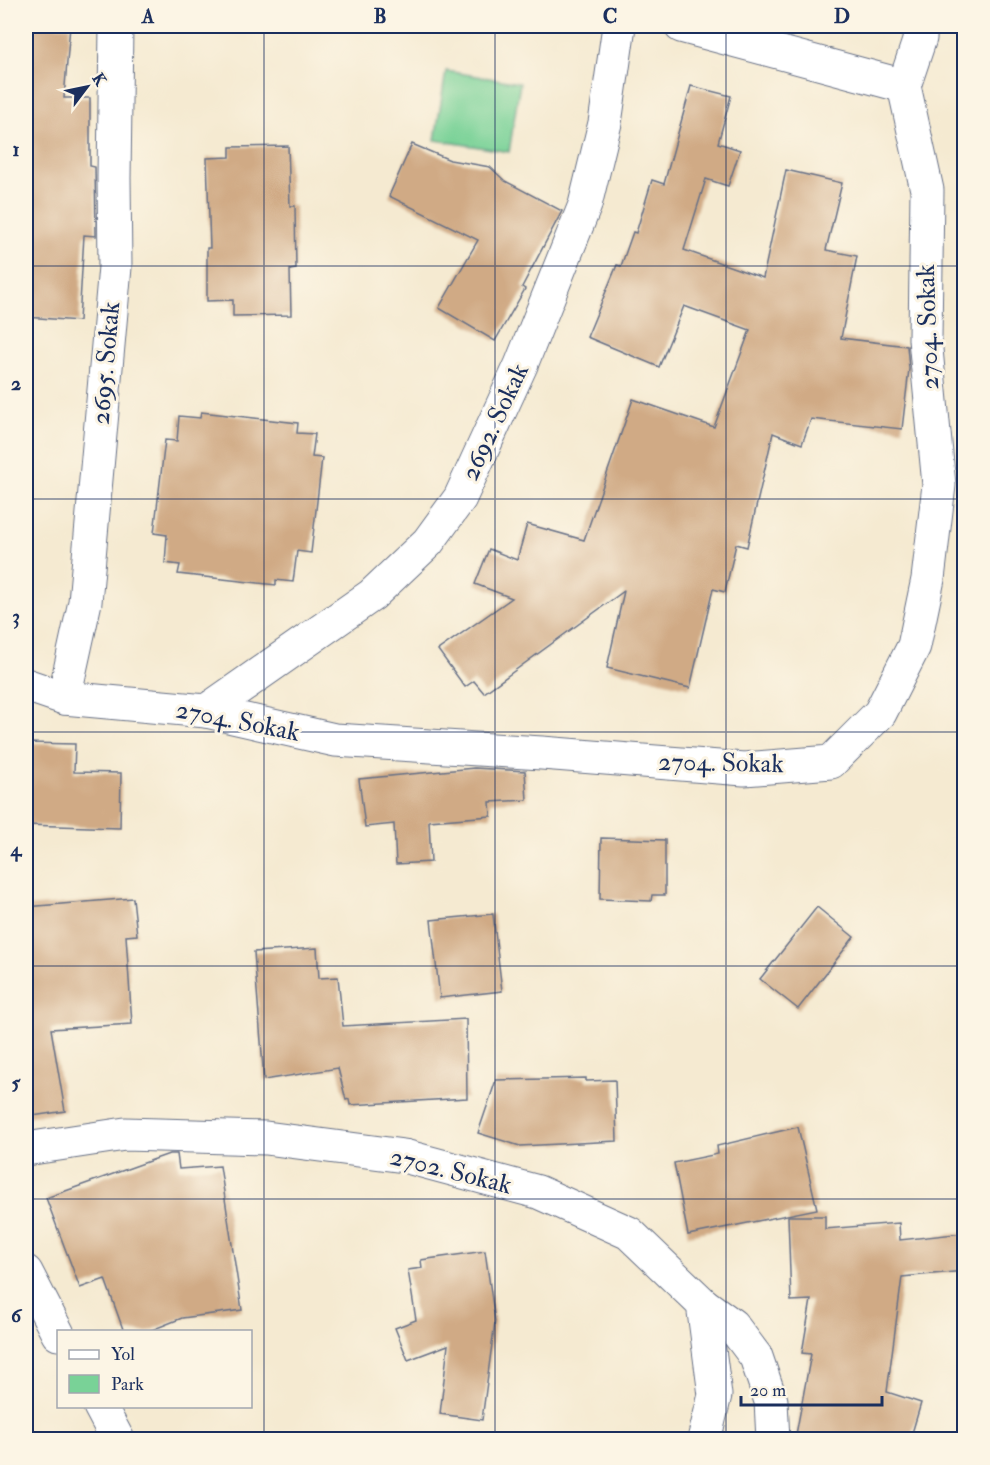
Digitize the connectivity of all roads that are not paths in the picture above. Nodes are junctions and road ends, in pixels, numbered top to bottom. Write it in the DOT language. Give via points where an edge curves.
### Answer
graph roads {
  1 [pos="116,26"];
  2 [pos="619,26"];
  3 [pos="681,26"];
  4 [pos="921,26"];
  5 [pos="904,86"];
  6 [pos="26,685"];
  7 [pos="64,698"];
  8 [pos="206,711"];
  9 [pos="26,1149"];
  10 [pos="26,1272"];
  11 [pos="703,1304"];
  12 [pos="57,1332"];
  13 [pos="101,1408"];
  14 [pos="118,1440"];
  15 [pos="704,1440"];
  16 [pos="773,1440"];
  1 -- 7 [label="street, 2695. Sokak" via="115,267 85,602"];
  2 -- 8 [label="street, 2692. Sokak" via="605,123 585,205 521,365 460,498 428,542 372,595"];
  3 -- 5 [label="street"];
  4 -- 5 [label="street"];
  5 -- 8 [label="street, 2704. Sokak" via="927,190 925,339 939,485 928,579 914,646 880,713 831,762 744,769 335,740"];
  6 -- 7 [label="street, 2704. Sokak"];
  7 -- 8 [label="street, 2704. Sokak"];
  9 -- 11 [label="street, 2702. Sokak" via="125,1134 266,1138 404,1156 538,1192 629,1233"];
  10 -- 12 [label="street"];
  11 -- 15 [label="street" via="715,1395"];
  11 -- 16 [label="street, 2702. Sokak" via="732,1325 756,1357 771,1401"];
  13 -- 14 [label="street"];
}
